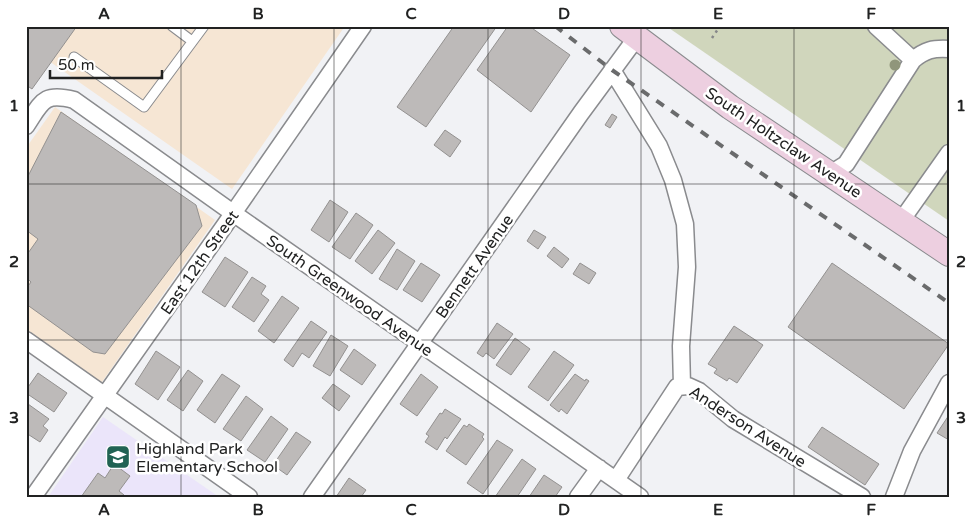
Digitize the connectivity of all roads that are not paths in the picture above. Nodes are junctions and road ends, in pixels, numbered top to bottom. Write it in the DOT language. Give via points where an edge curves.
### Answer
graph roads {
  1 [pos="172,26"];
  2 [pos="204,26"];
  3 [pos="363,26"];
  4 [pos="876,26"];
  5 [pos="629,32"];
  6 [pos="192,41"];
  7 [pos="949,48"];
  8 [pos="74,57"];
  9 [pos="914,60"];
  10 [pos="612,70"];
  11 [pos="26,126"];
  12 [pos="949,154"];
  13 [pos="830,174"];
  14 [pos="234,214"];
  15 [pos="901,221"];
  16 [pos="949,254"];
  17 [pos="26,340"];
  18 [pos="420,344"];
  19 [pos="949,383"];
  20 [pos="682,386"];
  21 [pos="105,396"];
  22 [pos="599,468"];
  23 [pos="616,480"];
  24 [pos="33,497"];
  25 [pos="249,497"];
  26 [pos="312,497"];
  27 [pos="578,497"];
  28 [pos="640,497"];
  29 [pos="862,497"];
  30 [pos="894,497"];
  1 -- 6 [label="lane"];
  2 -- 6 [label="lane"];
  3 -- 14 [label="street, East 12th Street"];
  4 -- 9 [label="street"];
  5 -- 10 [label="street, Bennett Avenue"];
  5 -- 13 [label="main road, South Holtzclaw Avenue" via="730,107"];
  6 -- 8 [label="lane" via="144,107"];
  7 -- 9 [label="street" via="924,52"];
  9 -- 13 [label="street" via="846,164"];
  10 -- 18 [label="street, Bennett Avenue"];
  10 -- 20 [label="street" via="659,146 673,180 685,224 687,267 681,346"];
  11 -- 14 [label="street, South Greenwood Avenue" via="51,96 74,100"];
  12 -- 15 [label="street"];
  13 -- 15 [label="main road, South Holtzclaw Avenue"];
  14 -- 18 [label="street, South Greenwood Avenue"];
  14 -- 21 [label="street, East 12th Street"];
  15 -- 16 [label="main road, South Holtzclaw Avenue"];
  17 -- 21 [label="street"];
  18 -- 22 [label="street, South Greenwood Avenue"];
  18 -- 26 [label="street, Bennett Avenue"];
  19 -- 30 [label="street" via="912,450"];
  20 -- 23 [label="street, Anderson Avenue" via="677,387"];
  20 -- 29 [label="street, Anderson Avenue" via="699,391 733,419"];
  21 -- 24 [label="street, East 12th Street"];
  21 -- 25 [label="street"];
  22 -- 23 [label="street, South Greenwood Avenue"];
  22 -- 27 [label="street"];
  23 -- 28 [label="street, South Greenwood Avenue"];
}
